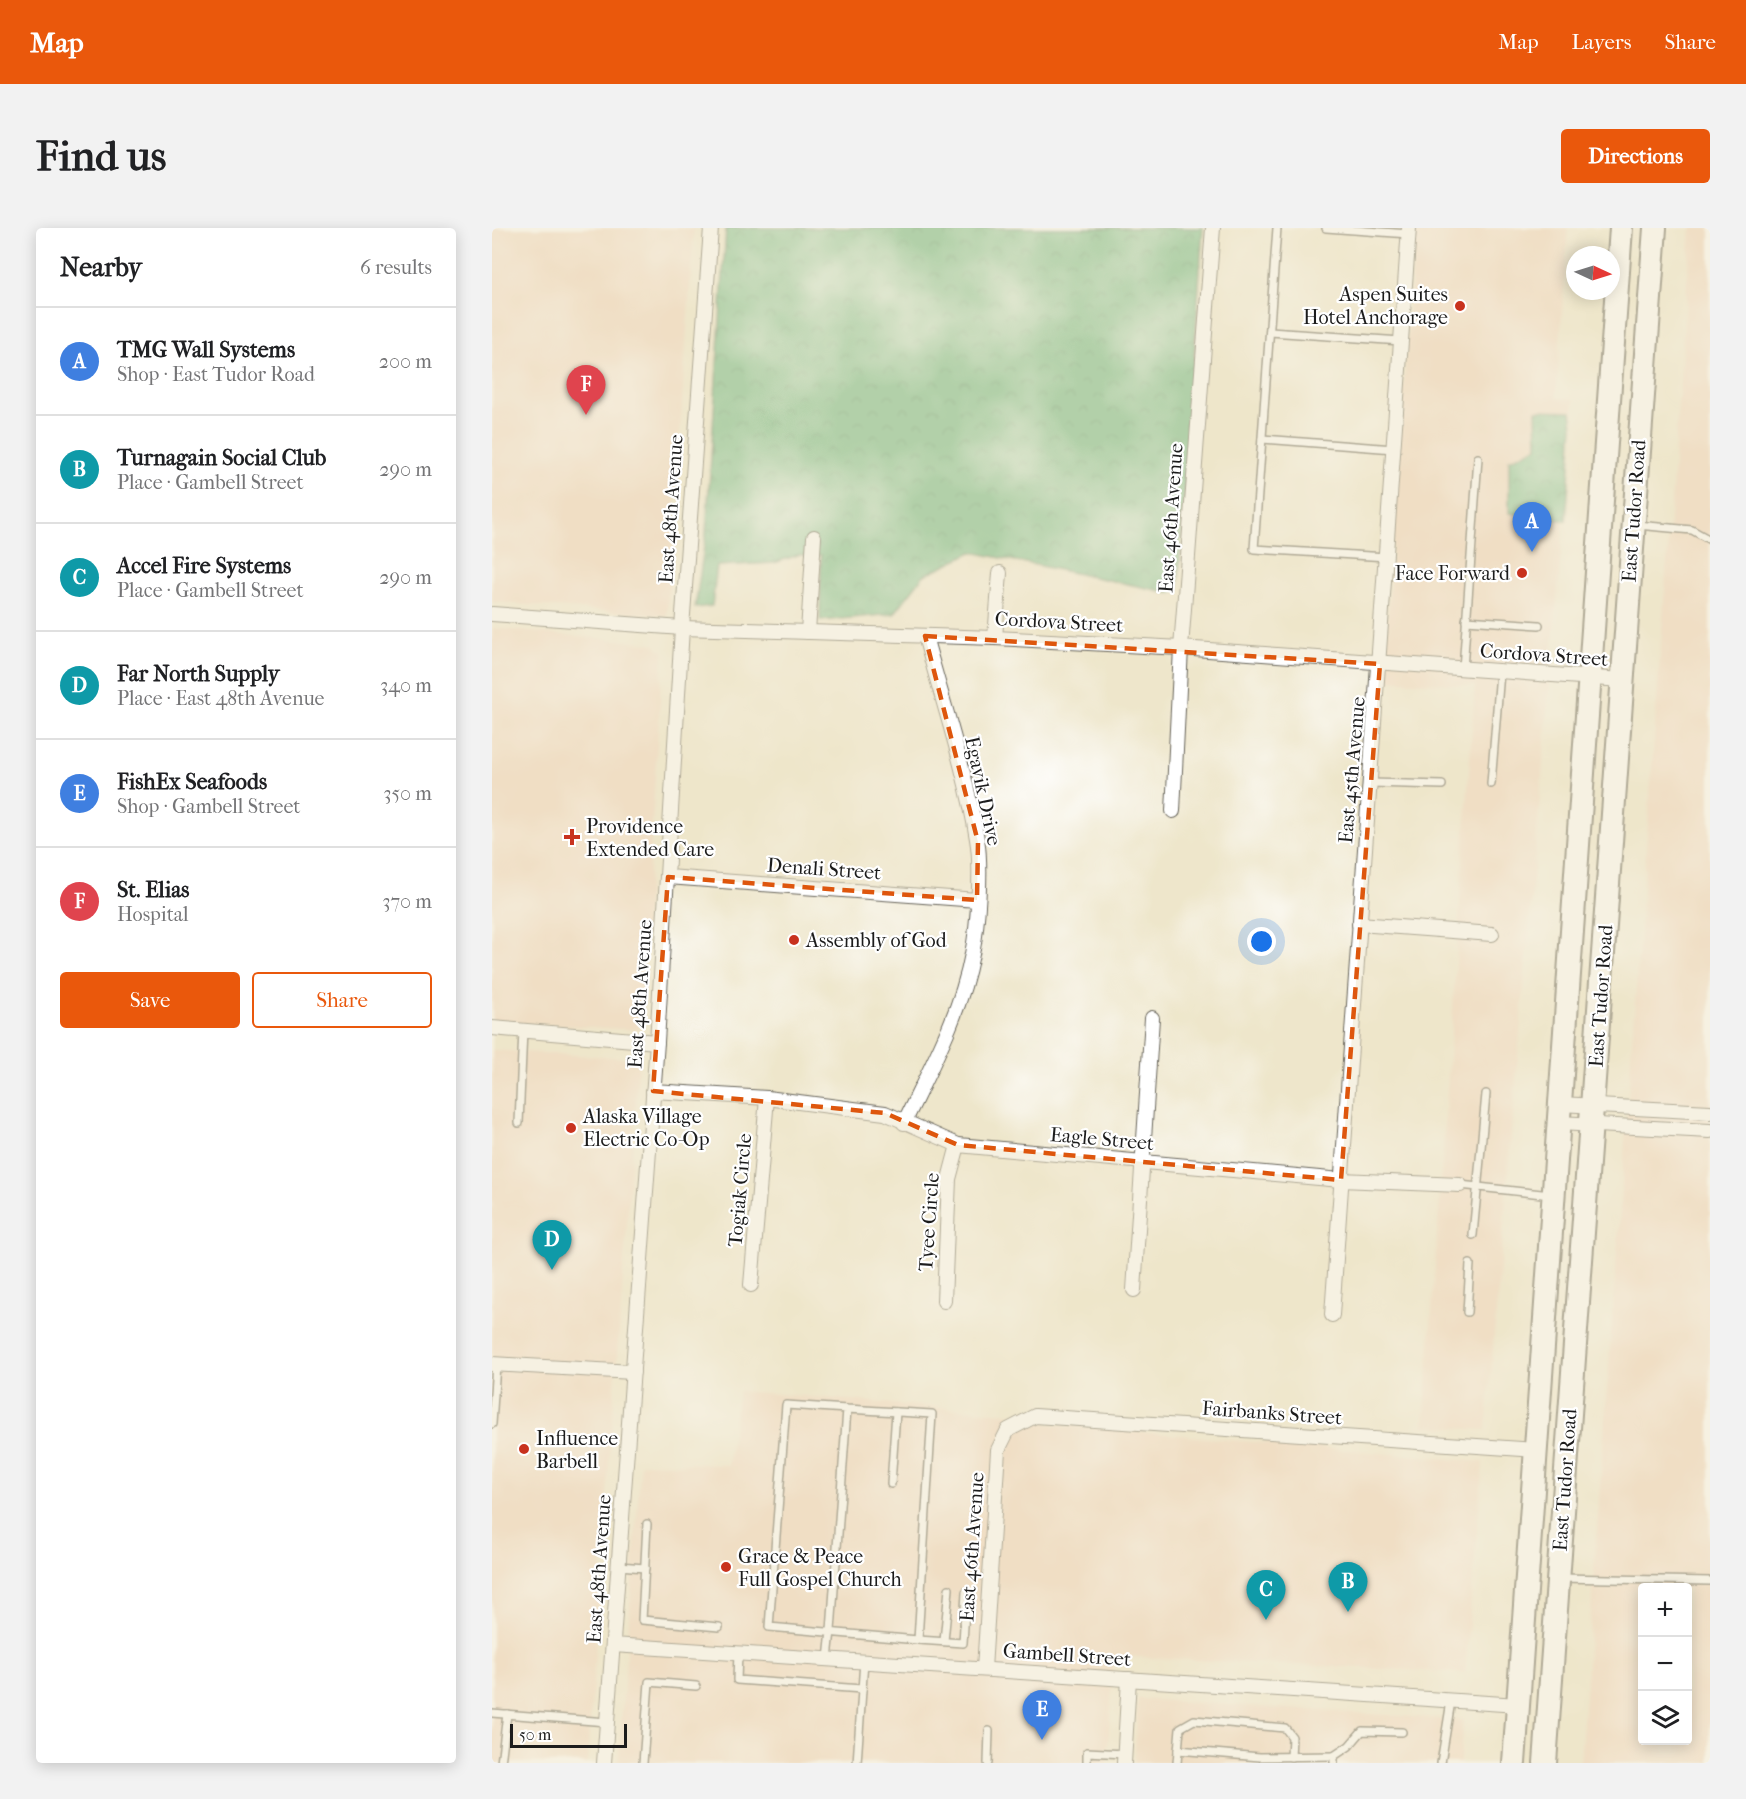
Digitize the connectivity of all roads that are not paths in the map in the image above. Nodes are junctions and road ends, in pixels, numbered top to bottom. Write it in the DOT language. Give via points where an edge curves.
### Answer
graph roads {
  1 [pos="711,228"];
  2 [pos="1213,228"];
  3 [pos="1278,228"];
  4 [pos="1326,228"];
  5 [pos="1621,228"];
  6 [pos="1655,228"];
  7 [pos="1409,231"];
  8 [pos="1620,260"];
  9 [pos="1620,299"];
  10 [pos="1618,300"];
  11 [pos="1270,332"];
  12 [pos="1401,341"];
  13 [pos="1262,439"];
  14 [pos="1394,449"];
  15 [pos="1478,458"];
  16 [pos="1633,525"];
  17 [pos="814,537"];
  18 [pos="1710,540"];
  19 [pos="1387,557"];
  20 [pos="1000,573"];
  21 [pos="492,614"];
  22 [pos="1466,620"];
  23 [pos="1539,625"];
  24 [pos="682,628"];
  25 [pos="808,632"];
  26 [pos="925,636"];
  27 [pos="995,638"];
  28 [pos="1181,648"];
  29 [pos="1380,664"];
  30 [pos="1463,669"];
  31 [pos="1500,672"];
  32 [pos="1590,678"];
  33 [pos="1622,680"];
  34 [pos="1371,783"];
  35 [pos="1491,784"];
  36 [pos="1442,785"];
  37 [pos="1173,811"];
  38 [pos="668,877"];
  39 [pos="977,900"];
  40 [pos="1359,924"];
  41 [pos="1492,934"];
  42 [pos="1152,1018"];
  43 [pos="492,1028"];
  44 [pos="523,1030"];
  45 [pos="657,1042"];
  46 [pos="653,1091"];
  47 [pos="1486,1094"];
  48 [pos="767,1098"];
  49 [pos="1560,1113"];
  50 [pos="1710,1113"];
  51 [pos="1592,1115"];
  52 [pos="519,1123"];
  53 [pos="904,1123"];
  54 [pos="1710,1131"];
  55 [pos="958,1145"];
  56 [pos="1143,1162"];
  57 [pos="1341,1180"];
  58 [pos="1461,1185"];
  59 [pos="1479,1187"];
  60 [pos="1554,1195"];
  61 [pos="1473,1235"];
  62 [pos="1470,1264"];
  63 [pos="751,1285"];
  64 [pos="1134,1290"];
  65 [pos="944,1302"];
  66 [pos="1467,1312"];
  67 [pos="1332,1315"];
  68 [pos="494,1364"];
  69 [pos="633,1372"];
  70 [pos="847,1409"];
  71 [pos="896,1412"];
  72 [pos="492,1424"];
  73 [pos="1008,1430"];
  74 [pos="1536,1450"];
  75 [pos="891,1484"];
  76 [pos="647,1524"];
  77 [pos="619,1566"];
  78 [pos="645,1568"];
  79 [pos="1558,1578"];
  80 [pos="1710,1581"];
  81 [pos="949,1589"];
  82 [pos="966,1592"];
  83 [pos="719,1627"];
  84 [pos="831,1631"];
  85 [pos="918,1640"];
  86 [pos="944,1641"];
  87 [pos="613,1645"];
  88 [pos="738,1653"];
  89 [pos="828,1659"];
  90 [pos="864,1661"];
  91 [pos="984,1669"];
  92 [pos="1129,1679"];
  93 [pos="696,1686"];
  94 [pos="862,1689"];
  95 [pos="1450,1701"];
  96 [pos="1518,1705"];
  97 [pos="492,1713"];
  98 [pos="507,1714"];
  99 [pos="607,1722"];
  100 [pos="989,1731"];
  101 [pos="1402,1732"];
  102 [pos="1178,1750"];
  103 [pos="1291,1758"];
  104 [pos="1124,1759"];
  105 [pos="1334,1760"];
  106 [pos="501,1763"];
  107 [pos="604,1763"];
  108 [pos="643,1763"];
  109 [pos="857,1763"];
  110 [pos="988,1763"];
  111 [pos="1086,1763"];
  112 [pos="1177,1763"];
  113 [pos="1441,1763"];
  114 [pos="1514,1763"];
  115 [pos="1545,1763"];
  1 -- 24 [label="street, East 48th Avenue"];
  2 -- 28 [label="street, East 46th Avenue"];
  3 -- 11 [label="lane"];
  4 -- 7 [label="lane"];
  5 -- 8 [label="main road, East Tudor Road"];
  6 -- 16 [label="main road, East Tudor Road"];
  7 -- 12 [label="street, East 45th Avenue"];
  9 -- 16 [label="main road" via="1627,358 1615,508"];
  10 -- 32 [label="main road, East Tudor Road"];
  11 -- 12 [label="lane"];
  11 -- 13 [label="lane"];
  12 -- 14 [label="street, East 45th Avenue"];
  13 -- 14 [label="lane"];
  13 -- 19 [label="lane" via="1254,549"];
  14 -- 19 [label="street, East 45th Avenue"];
  15 -- 22 [label="lane"];
  16 -- 18 [label="lane" via="1692,530"];
  16 -- 33 [label="main road, East Tudor Road"];
  17 -- 25 [label="street"];
  19 -- 29 [label="street, East 45th Avenue"];
  20 -- 27 [label="street"];
  21 -- 24 [label="street, Cordova Street"];
  22 -- 23 [label="lane"];
  22 -- 30 [label="lane"];
  24 -- 25 [label="street, Cordova Street"];
  24 -- 38 [label="street, East 48th Avenue"];
  25 -- 26 [label="street, Cordova Street"];
  26 -- 27 [label="street, Cordova Street"];
  26 -- 39 [label="street, Egavik Drive" via="978,842"];
  27 -- 28 [label="street, Cordova Street"];
  28 -- 29 [label="street, Cordova Street"];
  28 -- 37 [label="street, East 46th Avenue"];
  29 -- 30 [label="street, Cordova Street"];
  29 -- 34 [label="street, East 45th Avenue"];
  30 -- 31 [label="street, Cordova Street"];
  31 -- 32 [label="street, Cordova Street"];
  31 -- 35 [label="lane"];
  32 -- 33 [label="street, Cordova Street"];
  32 -- 49 [label="main road, East Tudor Road"];
  33 -- 51 [label="main road, East Tudor Road"];
  34 -- 36 [label="lane"];
  34 -- 40 [label="street, East 45th Avenue"];
  38 -- 39 [label="street, Denali Street"];
  38 -- 45 [label="street, East 48th Avenue"];
  39 -- 53 [label="street, Egavik Drive" via="972,954 950,1026"];
  40 -- 41 [label="street"];
  40 -- 57 [label="street, East 45th Avenue"];
  42 -- 56 [label="street"];
  43 -- 44 [label="street"];
  44 -- 45 [label="street"];
  44 -- 52 [label="lane"];
  45 -- 46 [label="street, East 48th Avenue"];
  46 -- 48 [label="street, Eagle Street"];
  46 -- 69 [label="street, East 48th Avenue"];
  47 -- 59 [label="lane"];
  48 -- 53 [label="street, Eagle Street" via="885,1113"];
  48 -- 63 [label="street, Togiak Circle"];
  49 -- 51 [label="street"];
  49 -- 51 [label="street"];
  49 -- 60 [label="main road, East Tudor Road"];
  50 -- 51 [label="street"];
  51 -- 54 [label="street"];
  51 -- 79 [label="main road, East Tudor Road"];
  53 -- 55 [label="street, Eagle Street"];
  55 -- 56 [label="street, Eagle Street"];
  55 -- 65 [label="street, Tyee Circle" via="949,1179"];
  56 -- 57 [label="street, Eagle Street"];
  56 -- 64 [label="street"];
  57 -- 58 [label="street, Eagle Street"];
  57 -- 67 [label="street, East 45th Avenue"];
  58 -- 59 [label="lane, Eagle Street"];
  59 -- 60 [label="lane, Eagle Street"];
  59 -- 61 [label="lane"];
  60 -- 74 [label="main road, East Tudor Road"];
  62 -- 66 [label="lane"];
  68 -- 69 [label="street"];
  68 -- 72 [label="lane"];
  69 -- 77 [label="street, East 48th Avenue"];
  70 -- 71 [label="lane"];
  70 -- 84 [label="lane"];
  70 -- 84 [label="lane" via="786,1405 769,1627"];
  71 -- 75 [label="lane"];
  71 -- 85 [label="lane" via="932,1414"];
  73 -- 74 [label="street, Fairbanks Street" via="1035,1416"];
  73 -- 91 [label="street, East 46th Avenue" via="998,1450"];
  74 -- 96 [label="main road, East Tudor Road"];
  76 -- 78 [label="lane"];
  77 -- 78 [label="lane"];
  77 -- 87 [label="street, East 48th Avenue"];
  78 -- 83 [label="lane" via="642,1620"];
  79 -- 80 [label="lane"];
  79 -- 115 [label="main road, East Tudor Road"];
  81 -- 86 [label="lane"];
  82 -- 86 [label="lane" via="963,1643"];
  84 -- 85 [label="lane"];
  84 -- 89 [label="lane"];
  85 -- 86 [label="lane"];
  87 -- 88 [label="street, Gambell Street"];
  87 -- 99 [label="street, East 48th Avenue"];
  88 -- 89 [label="street, Gambell Street"];
  88 -- 94 [label="lane" via="736,1680"];
  89 -- 90 [label="street, Gambell Street"];
  90 -- 91 [label="street, Gambell Street"];
  90 -- 94 [label="lane"];
  91 -- 92 [label="street, Gambell Street"];
  92 -- 95 [label="street, Gambell Street"];
  92 -- 104 [label="street"];
  93 -- 108 [label="lane" via="649,1682"];
  94 -- 109 [label="lane"];
  95 -- 96 [label="street, Gambell Street"];
  95 -- 113 [label="lane"];
  96 -- 114 [label="main road, East Tudor Road"];
  97 -- 98 [label="lane"];
  98 -- 99 [label="lane"];
  98 -- 106 [label="lane"];
  99 -- 107 [label="street, East 48th Avenue"];
  100 -- 110 [label="lane"];
  101 -- 105 [label="lane" via="1362,1731"];
  102 -- 103 [label="lane"];
  102 -- 103 [label="lane" via="1180,1728 1194,1720 1285,1728 1292,1737"];
  102 -- 112 [label="lane"];
  103 -- 105 [label="lane"];
  104 -- 111 [label="lane" via="1087,1752"];
}
